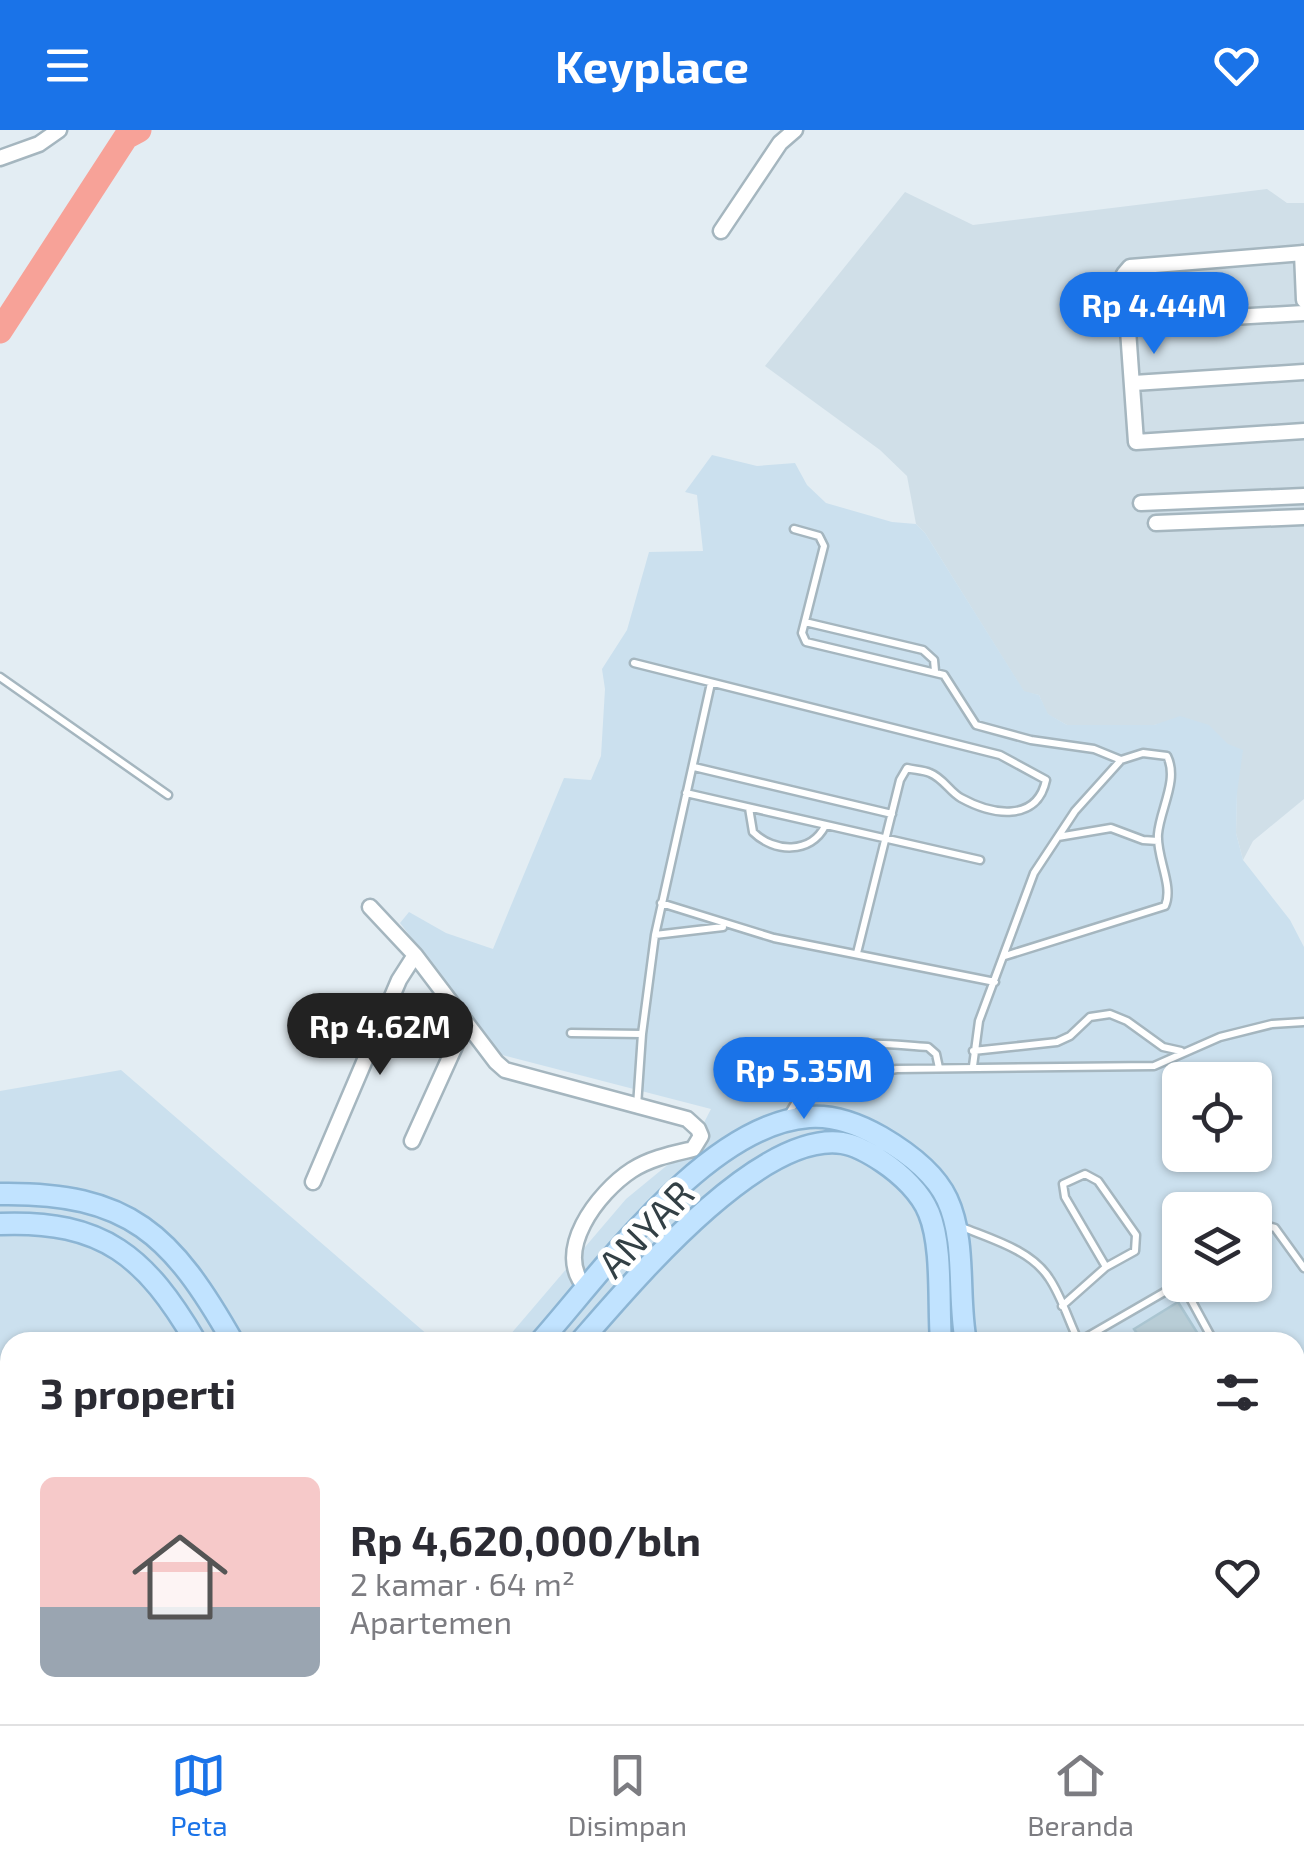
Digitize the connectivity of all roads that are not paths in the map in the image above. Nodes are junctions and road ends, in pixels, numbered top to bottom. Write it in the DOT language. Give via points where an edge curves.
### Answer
graph roads {
  1 [pos="59,130"];
  2 [pos="791,131"];
  3 [pos="0,158"];
  4 [pos="721,231"];
  5 [pos="1303,253"];
  6 [pos="1304,300"];
  7 [pos="1304,313"];
  8 [pos="1129,323"];
  9 [pos="1304,372"];
  10 [pos="1134,383"];
  11 [pos="1304,431"];
  12 [pos="1304,496"];
  13 [pos="1141,503"];
  14 [pos="1304,518"];
  15 [pos="1156,523"];
  16 [pos="794,529"];
  17 [pos="805,622"];
  18 [pos="882,640"];
  19 [pos="878,658"];
  20 [pos="634,662"];
  21 [pos="936,671"];
  22 [pos="0,677"];
  23 [pos="711,683"];
  24 [pos="1122,760"];
  25 [pos="694,766"];
  26 [pos="686,794"];
  27 [pos="168,796"];
  28 [pos="749,808"];
  29 [pos="892,814"];
  30 [pos="825,826"];
  31 [pos="1057,838"];
  32 [pos="886,841"];
  33 [pos="1158,841"];
  34 [pos="980,860"];
  35 [pos="662,903"];
  36 [pos="370,907"];
  37 [pos="730,926"];
  38 [pos="655,935"];
  39 [pos="858,953"];
  40 [pos="415,955"];
  41 [pos="1006,956"];
  42 [pos="996,982"];
  43 [pos="466,1022"];
  44 [pos="1304,1022"];
  45 [pos="571,1033"];
  46 [pos="642,1034"];
  47 [pos="973,1051"];
  48 [pos="1182,1052"];
  49 [pos="973,1066"];
  50 [pos="939,1068"];
  51 [pos="806,1083"];
  52 [pos="636,1107"];
  53 [pos="785,1121"];
  54 [pos="412,1141"];
  55 [pos="313,1182"];
  56 [pos="0,1194"];
  57 [pos="946,1198"];
  58 [pos="926,1206"];
  59 [pos="954,1223"];
  60 [pos="0,1224"];
  61 [pos="1272,1227"];
  62 [pos="1106,1267"];
  63 [pos="605,1268"];
  64 [pos="1304,1268"];
  65 [pos="628,1288"];
  66 [pos="586,1289"];
  67 [pos="1162,1295"];
  68 [pos="1191,1302"];
  69 [pos="1062,1306"];
  70 [pos="190,1332"];
  71 [pos="227,1332"];
  72 [pos="549,1332"];
  73 [pos="589,1332"];
  74 [pos="940,1332"];
  75 [pos="965,1332"];
  76 [pos="1074,1332"];
  77 [pos="1097,1332"];
  78 [pos="1208,1332"];
  1 -- 3 [label="street"];
  2 -- 4 [label="street"];
  5 -- 6 [label="street"];
  5 -- 8 [label="street" via="1130,267 1124,274"];
  7 -- 8 [label="street"];
  8 -- 10 [label="street"];
  9 -- 10 [label="street"];
  10 -- 11 [label="street" via="1136,442"];
  12 -- 13 [label="street"];
  14 -- 15 [label="street"];
  16 -- 17 [label="lane" via="818,536 824,546"];
  17 -- 18 [label="lane"];
  17 -- 19 [label="lane" via="806,642"];
  18 -- 19 [label="lane"];
  18 -- 21 [label="lane" via="927,652"];
  19 -- 21 [label="lane"];
  20 -- 23 [label="lane"];
  21 -- 24 [label="lane" via="976,725"];
  22 -- 27 [label="lane"];
  23 -- 25 [label="lane"];
  23 -- 29 [label="lane" via="1000,755 1046,780 1027,810 1014,813 972,803 936,776 907,768"];
  24 -- 31 [label="lane"];
  24 -- 33 [label="lane" via="1157,753 1170,760"];
  25 -- 26 [label="lane"];
  25 -- 29 [label="lane"];
  26 -- 28 [label="lane"];
  26 -- 35 [label="lane"];
  28 -- 30 [label="lane"];
  28 -- 30 [label="lane" via="753,832 770,842 802,848"];
  29 -- 32 [label="lane"];
  30 -- 32 [label="lane"];
  31 -- 33 [label="lane" via="1111,828"];
  31 -- 41 [label="lane" via="1027,887"];
  32 -- 34 [label="lane"];
  32 -- 39 [label="lane"];
  33 -- 41 [label="lane" via="1165,906"];
  35 -- 37 [label="lane"];
  35 -- 38 [label="lane"];
  36 -- 40 [label="street"];
  37 -- 38 [label="lane"];
  37 -- 39 [label="lane"];
  38 -- 46 [label="lane"];
  39 -- 42 [label="lane"];
  40 -- 43 [label="street"];
  40 -- 55 [label="street" via="398,980"];
  41 -- 42 [label="lane"];
  42 -- 47 [label="lane"];
  43 -- 52 [label="street" via="496,1062 514,1074"];
  43 -- 54 [label="street"];
  44 -- 48 [label="lane" via="1272,1024"];
  45 -- 46 [label="lane"];
  46 -- 52 [label="lane"];
  47 -- 48 [label="lane" via="1057,1042 1090,1017 1110,1014"];
  47 -- 49 [label="lane"];
  48 -- 49 [label="lane" via="1154,1066"];
  49 -- 50 [label="lane"];
  50 -- 51 [label="lane"];
  50 -- 51 [label="lane" via="928,1047 856,1043 827,1055"];
  51 -- 53 [label="lane"];
  52 -- 66 [label="street" via="687,1120 700,1136 693,1149 632,1170 601,1200 582,1227 573,1260"];
  53 -- 57 [label="street, ANYAR" via="824,1117 861,1126 910,1157"];
  53 -- 63 [label="street, ANYAR" via="737,1144 676,1188"];
  56 -- 71 [label="street" via="64,1196 138,1224 204,1290"];
  57 -- 58 [label="street"];
  57 -- 59 [label="street, ANYAR"];
  58 -- 65 [label="street, ANYAR" via="872,1154 830,1142 797,1150 705,1210"];
  58 -- 74 [label="street" via="935,1236"];
  59 -- 69 [label="lane" via="1038,1266"];
  59 -- 75 [label="street, ANYAR"];
  60 -- 70 [label="street" via="70,1230 130,1255"];
  61 -- 64 [label="lane"];
  62 -- 62 [label="lane" via="1064,1197 1063,1184 1085,1174 1098,1181 1136,1235 1134,1252"];
  62 -- 69 [label="lane"];
  63 -- 65 [label="street"];
  63 -- 66 [label="street, ANYAR"];
  65 -- 73 [label="street, ANYAR"];
  66 -- 72 [label="street, ANYAR"];
  67 -- 77 [label="lane"];
  68 -- 78 [label="lane"];
  69 -- 76 [label="lane"];
}
